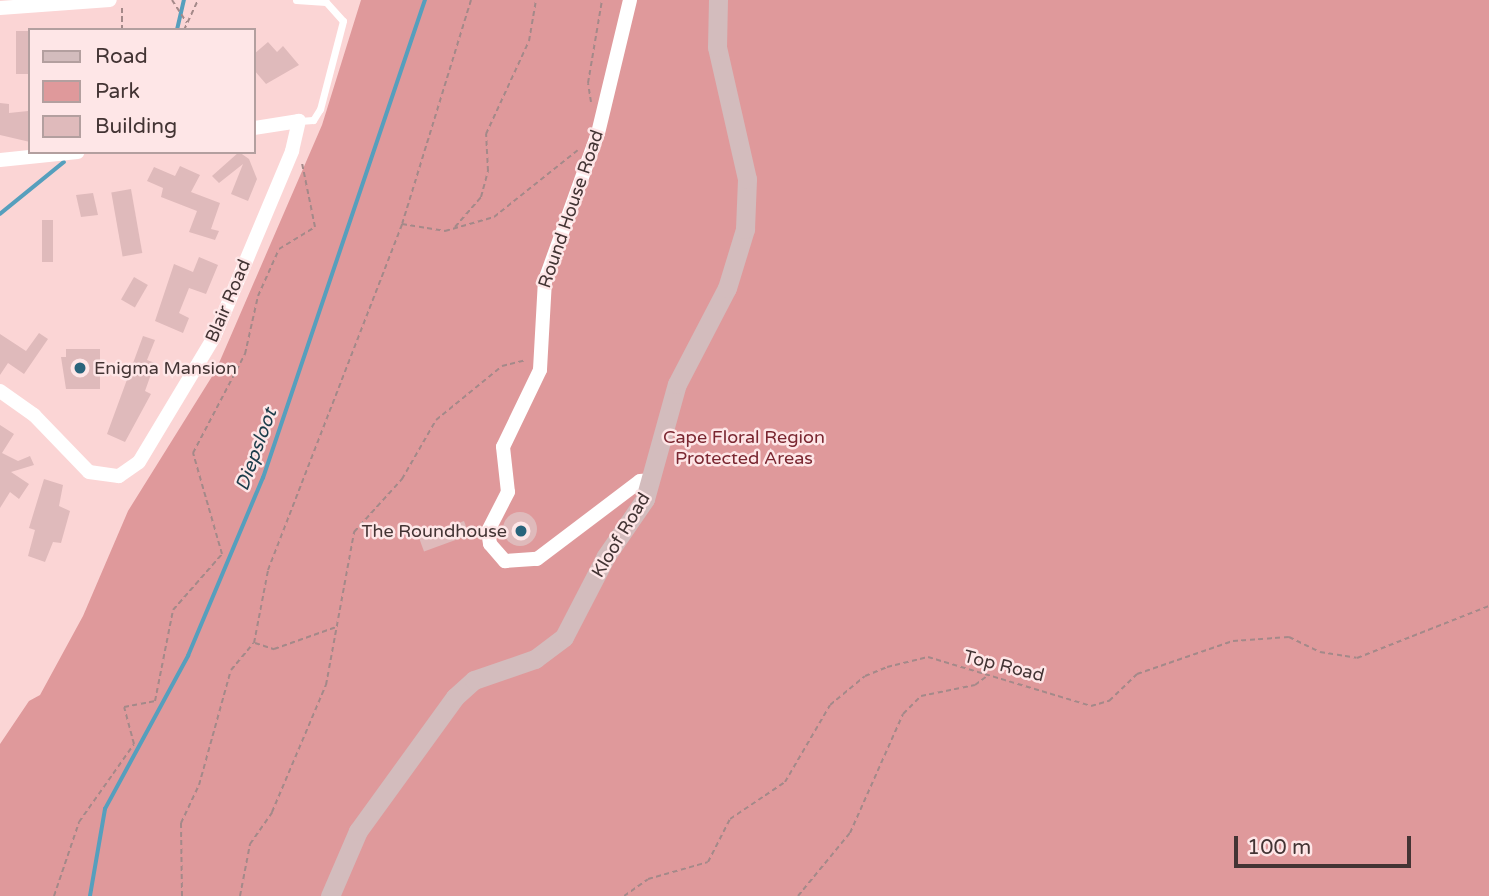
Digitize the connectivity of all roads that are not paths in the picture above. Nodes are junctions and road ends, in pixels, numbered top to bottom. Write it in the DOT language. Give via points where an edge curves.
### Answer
graph roads {
  1 [pos="110,0"];
  2 [pos="296,0"];
  3 [pos="630,0"];
  4 [pos="718,0"];
  5 [pos="0,8"];
  6 [pos="306,120"];
  7 [pos="256,128"];
  8 [pos="58,154"];
  9 [pos="0,160"];
  10 [pos="0,391"];
  11 [pos="651,480"];
  12 [pos="330,896"];
  1 -- 5 [label="street"];
  2 -- 6 [label="lane" via="326,2 342,21 324,102"];
  3 -- 11 [label="street, Round House Road" via="598,133 545,280 542,356 503,447 508,492 488,530 494,552 512,563 537,559 640,481"];
  4 -- 11 [label="main road, Kloof Road" via="717,47 747,179 745,229 730,282 677,384"];
  6 -- 7 [label="street"];
  6 -- 10 [label="street, Blair Road" via="214,337 139,462 119,476 89,472 34,415"];
  8 -- 9 [label="street"];
  11 -- 12 [label="main road, Kloof Road" via="640,509 606,556 564,637 535,659 474,680 455,697 358,831"];
}
